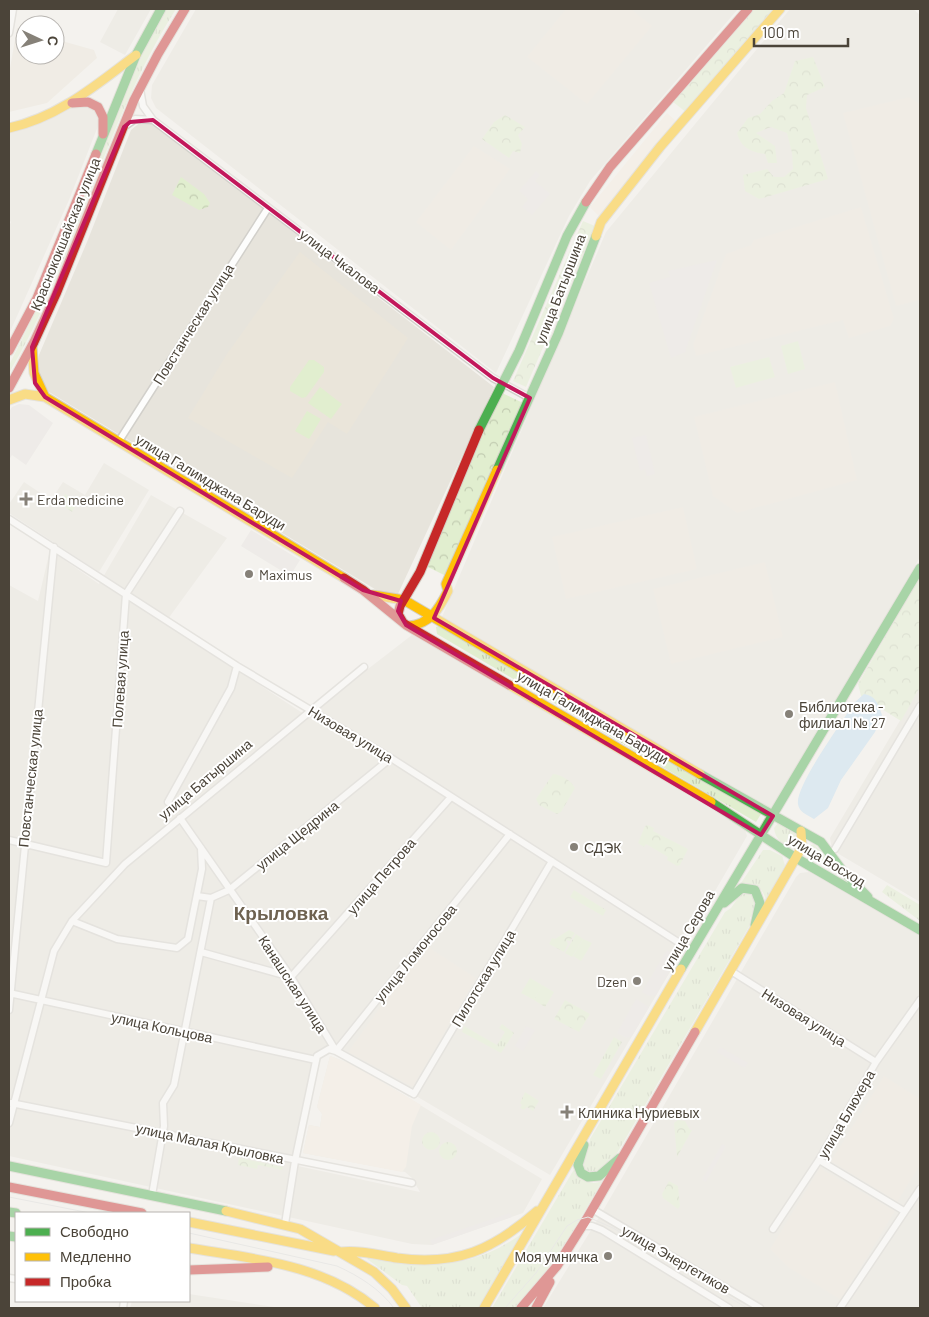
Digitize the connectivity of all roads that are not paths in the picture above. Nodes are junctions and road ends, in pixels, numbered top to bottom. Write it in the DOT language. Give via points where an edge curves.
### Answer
graph roads {
  1 [pos="13,9"];
  2 [pos="162,9"];
  3 [pos="185,9"];
  4 [pos="748,9"];
  5 [pos="780,9"];
  6 [pos="9,33"];
  7 [pos="136,55"];
  8 [pos="140,87"];
  9 [pos="67,104"];
  10 [pos="153,120"];
  11 [pos="124,127"];
  12 [pos="9,128"];
  13 [pos="102,138"];
  14 [pos="268,208"];
  15 [pos="32,347"];
  16 [pos="9,351"];
  17 [pos="502,383"];
  18 [pos="9,388"];
  19 [pos="45,397"];
  20 [pos="530,398"];
  21 [pos="9,400"];
  22 [pos="119,441"];
  23 [pos="180,511"];
  24 [pos="9,518"];
  25 [pos="54,547"];
  26 [pos="920,568"];
  27 [pos="363,590"];
  28 [pos="126,594"];
  29 [pos="404,600"];
  30 [pos="431,618"];
  31 [pos="405,624"];
  32 [pos="237,666"];
  33 [pos="364,666"];
  34 [pos="920,706"];
  35 [pos="310,710"];
  36 [pos="390,758"];
  37 [pos="451,796"];
  38 [pos="168,802"];
  39 [pos="772,816"];
  40 [pos="180,818"];
  41 [pos="801,831"];
  42 [pos="510,834"];
  43 [pos="761,835"];
  44 [pos="9,840"];
  45 [pos="23,844"];
  46 [pos="201,847"];
  47 [pos="835,849"];
  48 [pos="796,858"];
  49 [pos="552,861"];
  50 [pos="229,890"];
  51 [pos="197,896"];
  52 [pos="211,898"];
  53 [pos="879,907"];
  54 [pos="714,913"];
  55 [pos="72,922"];
  56 [pos="920,930"];
  57 [pos="753,935"];
  58 [pos="692,951"];
  59 [pos="201,952"];
  60 [pos="731,971"];
  61 [pos="291,978"];
  62 [pos="10,993"];
  63 [pos="41,1000"];
  64 [pos="920,1000"];
  65 [pos="9,1010"];
  66 [pos="185,1032"];
  67 [pos="336,1051"];
  68 [pos="316,1060"];
  69 [pos="876,1062"];
  70 [pos="11,1103"];
  71 [pos="9,1123"];
  72 [pos="163,1133"];
  73 [pos="587,1133"];
  74 [pos="624,1155"];
  75 [pos="819,1160"];
  76 [pos="295,1161"];
  77 [pos="9,1166"];
  78 [pos="412,1183"];
  79 [pos="9,1187"];
  80 [pos="920,1189"];
  81 [pos="152,1195"];
  82 [pos="544,1204"];
  83 [pos="592,1209"];
  84 [pos="904,1211"];
  85 [pos="137,1212"];
  86 [pos="190,1222"];
  87 [pos="285,1224"];
  88 [pos="582,1226"];
  89 [pos="773,1229"];
  90 [pos="190,1248"];
  91 [pos="340,1252"];
  92 [pos="283,1266"];
  93 [pos="557,1266"];
  94 [pos="190,1270"];
  95 [pos="375,1308"];
  96 [pos="406,1308"];
  97 [pos="484,1308"];
  98 [pos="521,1308"];
  99 [pos="536,1308"];
  100 [pos="729,1308"];
  101 [pos="760,1308"];
  102 [pos="840,1308"];
  1 -- 6 [label="street"];
  2 -- 7 [label="street, Краснококшайская улица"];
  3 -- 8 [label="street, Краснококшайская улица"];
  4 -- 17 [label="street, улица Батыршина" via="594,189 566,236 519,351"];
  5 -- 20 [label="street, улица Батыршина" via="660,147 601,222"];
  7 -- 9 [label="street"];
  7 -- 13 [label="street, Краснококшайская улица"];
  8 -- 10 [label="street, улица Чкалова" via="143,106"];
  8 -- 11 [label="street, Краснококшайская улица"];
  9 -- 12 [label="street" via="26,125"];
  9 -- 13 [label="street" via="83,100 100,106"];
  10 -- 11 [label="street" via="134,120"];
  10 -- 14 [label="street, улица Чкалова"];
  11 -- 15 [label="street, Краснококшайская улица"];
  13 -- 16 [label="street, Краснококшайская улица" via="37,298"];
  14 -- 17 [label="street, улица Чкалова"];
  14 -- 22 [label="street, Повстанческая улица"];
  15 -- 18 [label="street, Краснококшайская улица"];
  15 -- 19 [label="street, улица Галимджана Баруди" via="32,374"];
  17 -- 20 [label="street, улица Чкалова"];
  17 -- 29 [label="street, улица Батыршина" via="481,425 420,572"];
  19 -- 21 [label="street, улица Галимджана Баруди" via="25,394"];
  19 -- 22 [label="street, улица Галимджана Баруди"];
  20 -- 30 [label="street, улица Батыршина" via="446,584 448,591"];
  22 -- 27 [label="street, улица Галимджана Баруди"];
  23 -- 28 [label="street, Полевая улица"];
  24 -- 25 [label="street, Низовая улица"];
  25 -- 28 [label="street, Низовая улица"];
  25 -- 45 [label="street, Повстанческая улица"];
  26 -- 39 [label="street, улица Серова"];
  27 -- 29 [label="street" via="388,600"];
  27 -- 31 [label="street, улица Галимджана Баруди"];
  28 -- 32 [label="street, Низовая улица"];
  28 -- 45 [label="street, Полевая улица" via="106,864"];
  29 -- 30 [label="street, улица Галимджана Баруди"];
  29 -- 31 [label="street" via="398,611"];
  30 -- 31 [label="street" via="417,626"];
  30 -- 39 [label="street, улица Галимджана Баруди"];
  31 -- 43 [label="street, улица Галимджана Баруди" via="726,811"];
  32 -- 35 [label="street, Низовая улица"];
  32 -- 38 [label="street" via="231,688"];
  33 -- 35 [label="street, улица Батыршина"];
  34 -- 47 [label="street"];
  35 -- 36 [label="street, Низовая улица"];
  35 -- 40 [label="street, улица Батыршина"];
  36 -- 37 [label="street, Низовая улица"];
  36 -- 50 [label="street, улица Щедрина"];
  37 -- 42 [label="street, Низовая улица"];
  37 -- 61 [label="street, улица Петрова"];
  39 -- 41 [label="street, улица Восход"];
  39 -- 43 [label="street, улица Серова"];
  40 -- 46 [label="street, Канашская улица"];
  40 -- 55 [label="street, улица Батыршина" via="125,864"];
  41 -- 48 [label="street" via="802,847"];
  41 -- 53 [label="street, улица Восход" via="821,842 842,870"];
  42 -- 49 [label="street, Низовая улица"];
  42 -- 67 [label="street, улица Ломоносова"];
  43 -- 48 [label="street, улица Восход"];
  43 -- 54 [label="street, улица Серова"];
  44 -- 45 [label="street"];
  45 -- 62 [label="street, Повстанческая улица"];
  46 -- 50 [label="street, Канашская улица"];
  46 -- 51 [label="street" via="202,869"];
  48 -- 53 [label="street, улица Восход"];
  48 -- 57 [label="street"];
  49 -- 58 [label="street, Низовая улица"];
  49 -- 67 [label="street, Пилотская улица" via="414,1094"];
  50 -- 52 [label="street, улица Щедрина"];
  50 -- 61 [label="street, Канашская улица"];
  51 -- 52 [label="street"];
  51 -- 55 [label="street" via="188,939 177,948 117,939"];
  52 -- 59 [label="street"];
  53 -- 56 [label="street, улица Восход"];
  54 -- 57 [label="street" via="738,890 746,887 755,890 760,903"];
  54 -- 58 [label="street, улица Серова"];
  55 -- 63 [label="street" via="54,951"];
  57 -- 60 [label="street"];
  58 -- 73 [label="street, улица Серова"];
  59 -- 61 [label="street"];
  59 -- 66 [label="street"];
  60 -- 69 [label="street, Низовая улица"];
  60 -- 74 [label="street"];
  61 -- 67 [label="street, Канашская улица"];
  62 -- 63 [label="street, улица Кольцова"];
  62 -- 65 [label="street, Повстанческая улица"];
  63 -- 66 [label="street, улица Кольцова"];
  63 -- 70 [label="street"];
  64 -- 69 [label="street, улица Блюхера"];
  66 -- 68 [label="street, улица Кольцова"];
  66 -- 72 [label="street" via="174,1085 163,1103"];
  67 -- 68 [label="street, улица Ломоносова" via="323,1050"];
  68 -- 76 [label="street"];
  69 -- 75 [label="street, улица Блюхера"];
  70 -- 71 [label="street"];
  70 -- 72 [label="street, улица Малая Крыловка"];
  72 -- 76 [label="street, улица Малая Крыловка"];
  72 -- 81 [label="street"];
  73 -- 74 [label="street" via="578,1163 584,1176 602,1175"];
  73 -- 82 [label="street, улица Серова"];
  74 -- 83 [label="street"];
  75 -- 84 [label="street"];
  75 -- 89 [label="street, улица Блюхера"];
  76 -- 78 [label="street, улица Малая Крыловка"];
  76 -- 87 [label="street"];
  77 -- 81 [label="street"];
  79 -- 85 [label="street"];
  80 -- 84 [label="street"];
  81 -- 87 [label="street"];
  82 -- 91 [label="street" via="506,1238 467,1256 431,1261 355,1250"];
  82 -- 97 [label="street, улица Серова"];
  83 -- 88 [label="street"];
  83 -- 101 [label="street, улица Энергетиков"];
  84 -- 102 [label="street"];
  86 -- 91 [label="street"];
  87 -- 91 [label="street"];
  88 -- 93 [label="street"];
  88 -- 100 [label="street, улица Энергетиков" via="602,1230"];
  90 -- 92 [label="street"];
  91 -- 96 [label="street" via="374,1272"];
  92 -- 94 [label="street"];
  92 -- 95 [label="street" via="334,1281"];
  93 -- 98 [label="street"];
  93 -- 99 [label="street"];
}
